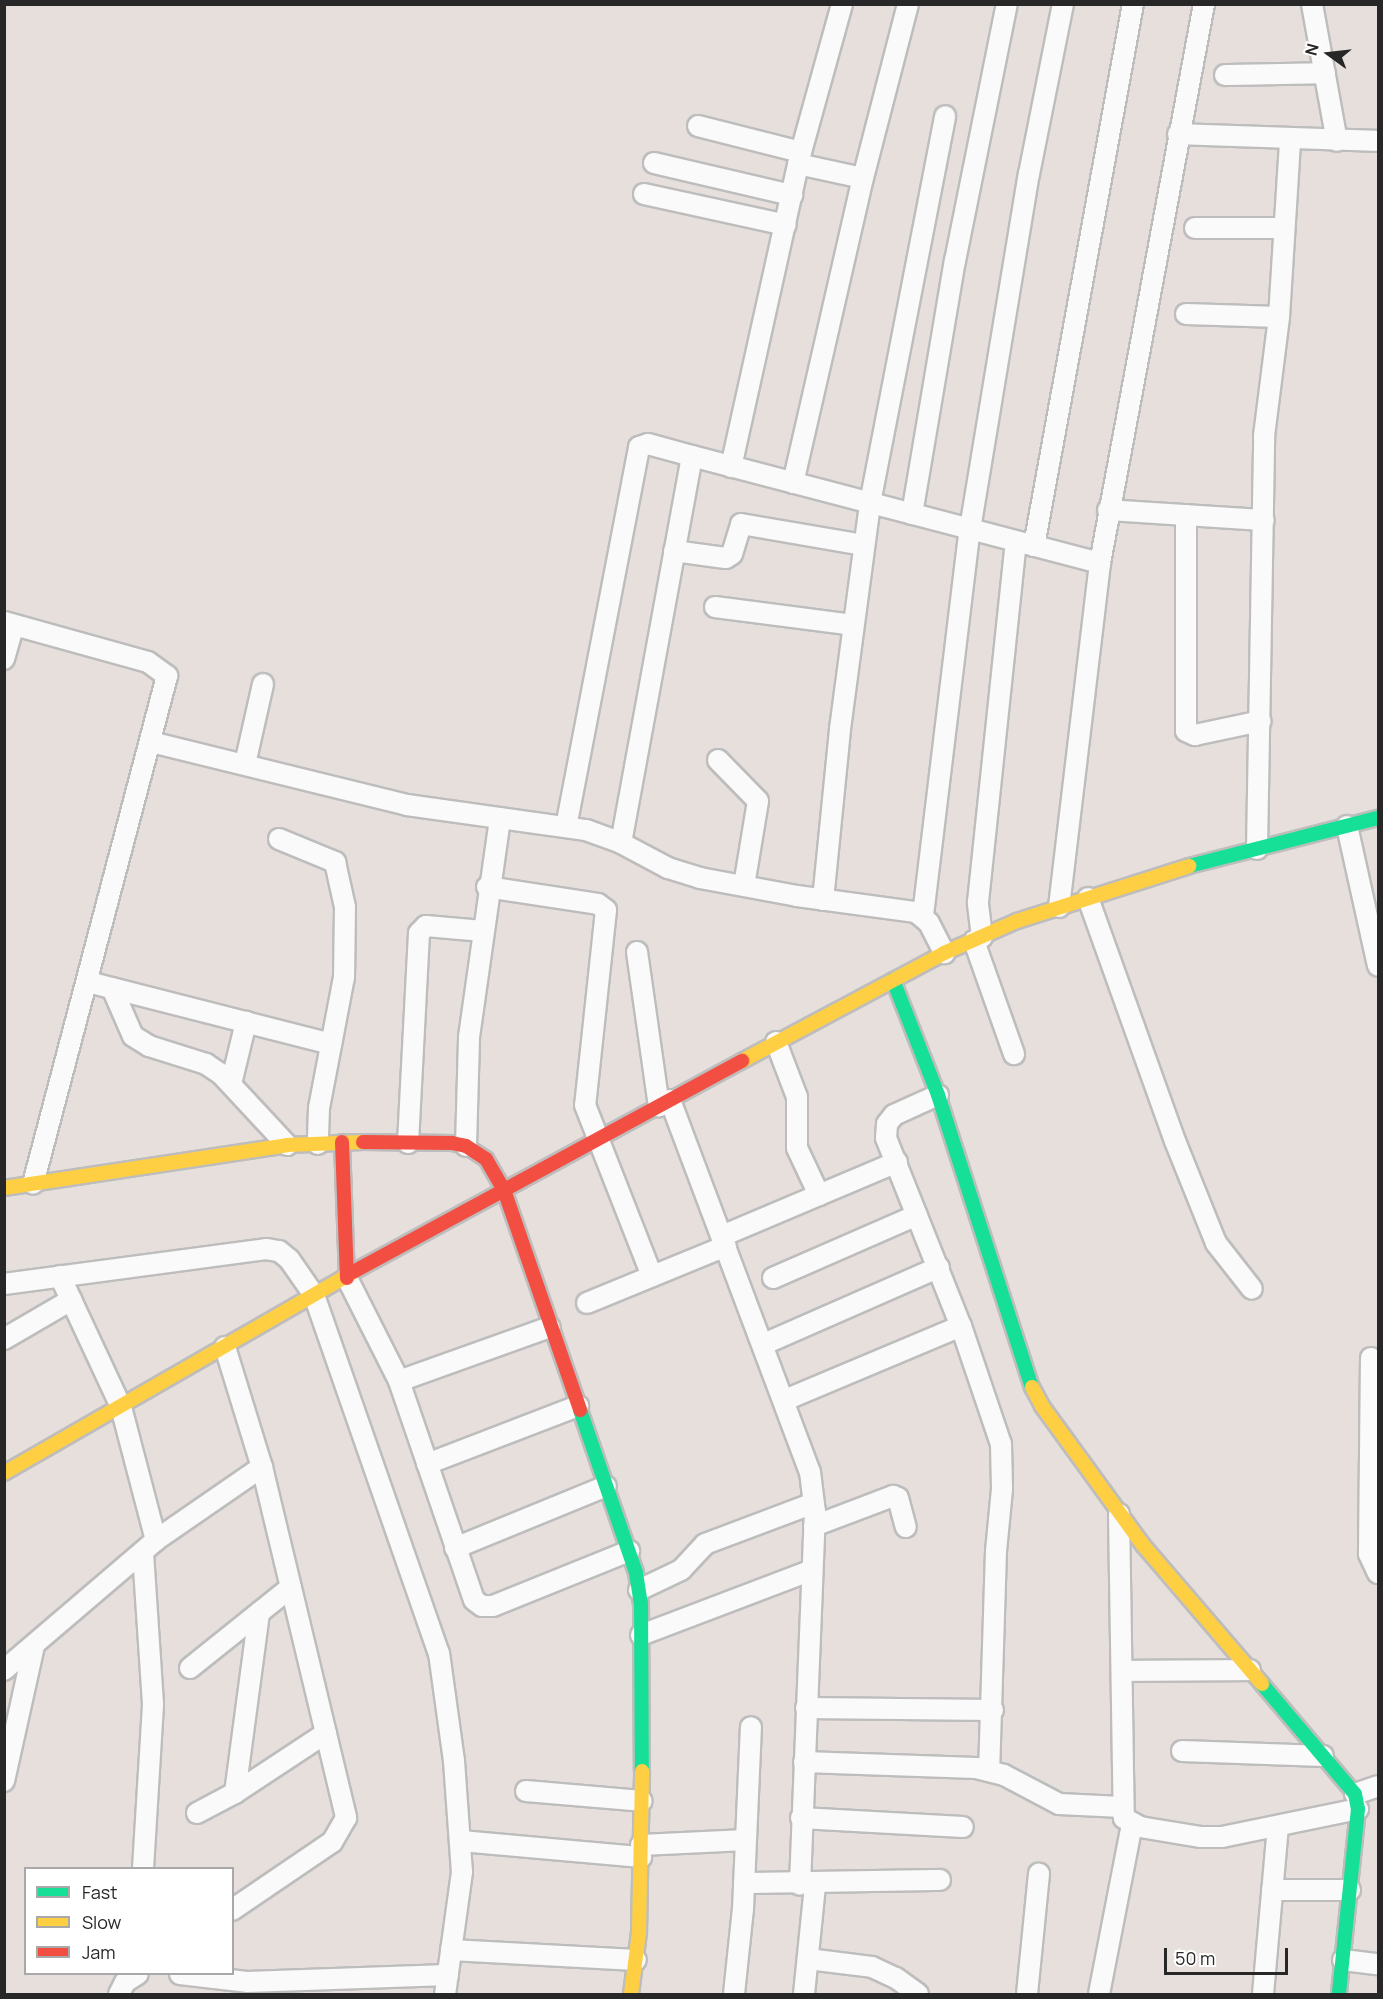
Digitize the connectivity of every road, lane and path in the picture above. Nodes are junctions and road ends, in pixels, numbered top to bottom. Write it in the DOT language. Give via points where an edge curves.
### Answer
graph roads {
  1 [pos="842,4"];
  2 [pos="908,4"];
  3 [pos="1007,4"];
  4 [pos="1063,4"];
  5 [pos="1132,4"];
  6 [pos="1204,4"];
  7 [pos="1312,4"];
  8 [pos="1325,73"];
  9 [pos="1225,75"];
  10 [pos="945,116"];
  11 [pos="699,126"];
  12 [pos="1178,134"];
  13 [pos="1290,140"];
  14 [pos="1337,141"];
  15 [pos="1378,141"];
  16 [pos="800,158"];
  17 [pos="654,163"];
  18 [pos="863,178"];
  19 [pos="644,194"];
  20 [pos="792,195"];
  21 [pos="786,225"];
  22 [pos="1195,228"];
  23 [pos="1284,228"];
  24 [pos="1186,314"];
  25 [pos="1279,316"];
  26 [pos="692,456"];
  27 [pos="731,466"];
  28 [pos="793,483"];
  29 [pos="870,503"];
  30 [pos="1108,510"];
  31 [pos="912,514"];
  32 [pos="1186,515"];
  33 [pos="1264,520"];
  34 [pos="970,530"];
  35 [pos="1025,544"];
  36 [pos="864,545"];
  37 [pos="674,551"];
  38 [pos="1100,563"];
  39 [pos="715,607"];
  40 [pos="9,623"];
  41 [pos="853,625"];
  42 [pos="4,659"];
  43 [pos="263,684"];
  44 [pos="1261,721"];
  45 [pos="152,742"];
  46 [pos="718,760"];
  47 [pos="245,764"];
  48 [pos="500,818"];
  49 [pos="1378,818"];
  50 [pos="1347,826"];
  51 [pos="566,828"];
  52 [pos="279,839"];
  53 [pos="621,843"];
  54 [pos="1257,849"];
  55 [pos="744,886"];
  56 [pos="487,887"];
  57 [pos="1088,898"];
  58 [pos="823,900"];
  59 [pos="1059,907"];
  60 [pos="923,915"];
  61 [pos="483,931"];
  62 [pos="978,939"];
  63 [pos="637,952"];
  64 [pos="944,953"];
  65 [pos="1378,966"];
  66 [pos="893,980"];
  67 [pos="88,982"];
  68 [pos="111,988"];
  69 [pos="246,1022"];
  70 [pos="776,1042"];
  71 [pos="331,1044"];
  72 [pos="1014,1054"];
  73 [pos="231,1084"];
  74 [pos="938,1095"];
  75 [pos="664,1103"];
  76 [pos="597,1139"];
  77 [pos="342,1142"];
  78 [pos="408,1143"];
  79 [pos="318,1144"];
  80 [pos="287,1145"];
  81 [pos="466,1146"];
  82 [pos="897,1162"];
  83 [pos="33,1184"];
  84 [pos="4,1188"];
  85 [pos="504,1190"];
  86 [pos="819,1195"];
  87 [pos="917,1215"];
  88 [pos="724,1241"];
  89 [pos="939,1267"];
  90 [pos="60,1276"];
  91 [pos="652,1276"];
  92 [pos="347,1278"];
  93 [pos="773,1278"];
  94 [pos="4,1284"];
  95 [pos="1252,1289"];
  96 [pos="314,1295"];
  97 [pos="71,1299"];
  98 [pos="587,1302"];
  99 [pos="962,1326"];
  100 [pos="550,1327"];
  101 [pos="4,1339"];
  102 [pos="764,1344"];
  103 [pos="225,1347"];
  104 [pos="1371,1358"];
  105 [pos="399,1381"];
  106 [pos="785,1400"];
  107 [pos="578,1406"];
  108 [pos="121,1407"];
  109 [pos="427,1464"];
  110 [pos="262,1467"];
  111 [pos="4,1473"];
  112 [pos="606,1486"];
  113 [pos="814,1503"];
  114 [pos="1119,1514"];
  115 [pos="814,1526"];
  116 [pos="906,1527"];
  117 [pos="149,1546"];
  118 [pos="455,1548"];
  119 [pos="629,1551"];
  120 [pos="812,1570"];
  121 [pos="1378,1573"];
  122 [pos="291,1587"];
  123 [pos="639,1590"];
  124 [pos="259,1613"];
  125 [pos="641,1635"];
  126 [pos="34,1646"];
  127 [pos="190,1668"];
  128 [pos="4,1670"];
  129 [pos="1250,1670"];
  130 [pos="1122,1671"];
  131 [pos="806,1708"];
  132 [pos="993,1710"];
  133 [pos="751,1727"];
  134 [pos="326,1733"];
  135 [pos="1182,1751"];
  136 [pos="1323,1756"];
  137 [pos="804,1762"];
  138 [pos="989,1770"];
  139 [pos="4,1781"];
  140 [pos="1378,1786"];
  141 [pos="526,1791"];
  142 [pos="235,1793"];
  143 [pos="642,1801"];
  144 [pos="1357,1801"];
  145 [pos="1122,1807"];
  146 [pos="197,1813"];
  147 [pos="801,1818"];
  148 [pos="1132,1824"];
  149 [pos="963,1827"];
  150 [pos="1278,1827"];
  151 [pos="746,1840"];
  152 [pos="461,1841"];
  153 [pos="641,1851"];
  154 [pos="143,1867"];
  155 [pos="1039,1874"];
  156 [pos="940,1880"];
  157 [pos="744,1883"];
  158 [pos="807,1885"];
  159 [pos="1272,1890"];
  160 [pos="1350,1890"];
  161 [pos="234,1909"];
  162 [pos="452,1950"];
  163 [pos="808,1959"];
  164 [pos="636,1960"];
  165 [pos="1343,1960"];
  166 [pos="1378,1964"];
  167 [pos="136,1975"];
  168 [pos="188,1975"];
  169 [pos="448,1975"];
  170 [pos="286,1987"];
  171 [pos="912,1992"];
  172 [pos="119,1995"];
  173 [pos="445,1995"];
  174 [pos="631,1995"];
  175 [pos="734,1995"];
  176 [pos="804,1995"];
  177 [pos="1027,1995"];
  178 [pos="1099,1995"];
  179 [pos="1263,1995"];
  180 [pos="1339,1995"];
  1 -- 16 [label="street"];
  2 -- 18 [label="street"];
  3 -- 31 [label="street" via="955,261"];
  4 -- 34 [label="street" via="1029,174"];
  5 -- 35 [label="street"];
  6 -- 12 [label="street"];
  7 -- 8 [label="street"];
  8 -- 9 [label="street"];
  8 -- 14 [label="street"];
  10 -- 29 [label="street"];
  11 -- 16 [label="street"];
  12 -- 13 [label="street"];
  12 -- 30 [label="street"];
  13 -- 14 [label="street"];
  13 -- 23 [label="street"];
  14 -- 15 [label="street"];
  16 -- 18 [label="street"];
  16 -- 20 [label="street"];
  17 -- 20 [label="street"];
  18 -- 28 [label="street"];
  19 -- 21 [label="street"];
  20 -- 21 [label="street"];
  21 -- 27 [label="street"];
  22 -- 23 [label="street"];
  23 -- 25 [label="street"];
  24 -- 25 [label="street"];
  25 -- 33 [label="street" via="1264,436"];
  26 -- 27 [label="street"];
  26 -- 37 [label="street"];
  26 -- 51 [label="street" via="648,444 639,447"];
  27 -- 28 [label="street"];
  28 -- 29 [label="street"];
  29 -- 31 [label="street"];
  29 -- 36 [label="street"];
  30 -- 32 [label="street"];
  30 -- 38 [label="street"];
  31 -- 34 [label="street"];
  32 -- 33 [label="street"];
  32 -- 44 [label="street" via="1186,730 1195,735"];
  33 -- 44 [label="street"];
  34 -- 35 [label="street"];
  34 -- 60 [label="street"];
  35 -- 38 [label="street"];
  35 -- 62 [label="street" via="978,902"];
  36 -- 37 [label="street" via="741,524 732,554 726,558"];
  36 -- 41 [label="street"];
  37 -- 53 [label="street"];
  38 -- 59 [label="street"];
  39 -- 41 [label="street"];
  40 -- 42 [label="street"];
  40 -- 45 [label="street" via="161,669 167,676"];
  41 -- 58 [label="street"];
  43 -- 47 [label="street"];
  44 -- 54 [label="street"];
  45 -- 47 [label="street"];
  45 -- 67 [label="street"];
  46 -- 55 [label="street" via="758,801"];
  47 -- 48 [label="street" via="407,805"];
  48 -- 51 [label="street"];
  48 -- 56 [label="street"];
  49 -- 50 [label="street"];
  50 -- 54 [label="street"];
  50 -- 65 [label="street"];
  51 -- 53 [label="street"];
  52 -- 71 [label="street" via="330,859 339,869 345,957"];
  53 -- 55 [label="street" via="676,871"];
  54 -- 57 [label="street"];
  55 -- 58 [label="street"];
  56 -- 61 [label="street"];
  56 -- 76 [label="street" via="598,904 606,910 584,1088 585,1105"];
  57 -- 59 [label="street"];
  57 -- 95 [label="street" via="1171,1132 1216,1243"];
  58 -- 60 [label="street"];
  59 -- 62 [label="street"];
  60 -- 64 [label="street"];
  61 -- 78 [label="street" via="426,927 419,933"];
  61 -- 81 [label="street" via="469,1037"];
  62 -- 64 [label="street"];
  62 -- 72 [label="street"];
  63 -- 75 [label="street"];
  64 -- 66 [label="street"];
  66 -- 70 [label="street"];
  66 -- 74 [label="street"];
  67 -- 68 [label="street"];
  67 -- 83 [label="street"];
  68 -- 69 [label="street"];
  68 -- 73 [label="street" via="126,1023 140,1041 206,1064"];
  69 -- 71 [label="street"];
  69 -- 73 [label="street"];
  70 -- 75 [label="street"];
  70 -- 86 [label="street" via="797,1097 797,1148"];
  71 -- 79 [label="street" via="319,1108"];
  73 -- 80 [label="street"];
  74 -- 82 [label="street" via="894,1115 887,1124 886,1138"];
  74 -- 114 [label="street" via="1027,1376 1066,1444"];
  75 -- 76 [label="street"];
  75 -- 88 [label="street"];
  76 -- 85 [label="street"];
  76 -- 91 [label="street"];
  77 -- 78 [label="street"];
  77 -- 79 [label="street"];
  77 -- 92 [label="street"];
  78 -- 81 [label="street"];
  79 -- 80 [label="street"];
  80 -- 83 [label="street"];
  81 -- 85 [label="street" via="486,1159"];
  82 -- 86 [label="street"];
  82 -- 87 [label="street"];
  83 -- 84 [label="street"];
  85 -- 92 [label="street"];
  85 -- 100 [label="street"];
  86 -- 88 [label="street"];
  87 -- 89 [label="street"];
  87 -- 93 [label="street"];
  88 -- 91 [label="street"];
  88 -- 102 [label="street"];
  89 -- 99 [label="street"];
  89 -- 102 [label="street"];
  90 -- 94 [label="street"];
  90 -- 96 [label="street" via="266,1249 279,1251 289,1259"];
  90 -- 97 [label="street"];
  91 -- 98 [label="street"];
  92 -- 96 [label="street"];
  92 -- 105 [label="street"];
  96 -- 103 [label="street"];
  96 -- 152 [label="street" via="439,1653"];
  97 -- 101 [label="street"];
  97 -- 108 [label="street"];
  99 -- 106 [label="street"];
  99 -- 132 [label="street" via="1000,1444 1003,1465 996,1551"];
  100 -- 105 [label="street"];
  100 -- 107 [label="street"];
  102 -- 106 [label="street"];
  103 -- 108 [label="street"];
  103 -- 110 [label="street"];
  104 -- 121 [label="street" via="1369,1554"];
  105 -- 109 [label="street"];
  106 -- 113 [label="street" via="802,1443"];
  107 -- 109 [label="street"];
  107 -- 112 [label="street"];
  108 -- 111 [label="street"];
  108 -- 117 [label="street"];
  109 -- 118 [label="street"];
  110 -- 117 [label="street"];
  110 -- 122 [label="street"];
  112 -- 118 [label="street"];
  112 -- 119 [label="street"];
  113 -- 115 [label="street"];
  113 -- 123 [label="street" via="705,1544 681,1570"];
  114 -- 129 [label="street"];
  114 -- 130 [label="street"];
  115 -- 116 [label="street" via="893,1496 898,1498"];
  115 -- 120 [label="street"];
  117 -- 126 [label="street"];
  117 -- 154 [label="street" via="153,1705"];
  118 -- 119 [label="street" via="474,1600 482,1606"];
  119 -- 123 [label="street"];
  120 -- 125 [label="street"];
  120 -- 131 [label="street"];
  122 -- 124 [label="street"];
  122 -- 134 [label="street"];
  123 -- 125 [label="street"];
  124 -- 127 [label="street"];
  124 -- 142 [label="street"];
  125 -- 143 [label="street"];
  126 -- 128 [label="street"];
  126 -- 139 [label="street"];
  129 -- 130 [label="street"];
  129 -- 136 [label="street"];
  130 -- 145 [label="street"];
  131 -- 132 [label="street"];
  131 -- 137 [label="street"];
  132 -- 138 [label="street"];
  133 -- 151 [label="street"];
  134 -- 142 [label="street"];
  134 -- 161 [label="street" via="346,1818 341,1832"];
  135 -- 136 [label="street"];
  136 -- 144 [label="street"];
  137 -- 138 [label="street"];
  137 -- 147 [label="street"];
  138 -- 145 [label="street" via="1059,1804"];
  140 -- 144 [label="street"];
  141 -- 143 [label="street"];
  142 -- 146 [label="street"];
  143 -- 153 [label="street"];
  144 -- 150 [label="street"];
  144 -- 160 [label="street"];
  145 -- 148 [label="street" via="1124,1818"];
  147 -- 149 [label="street"];
  147 -- 158 [label="street"];
  148 -- 150 [label="street" via="1201,1837"];
  148 -- 178 [label="street"];
  150 -- 159 [label="street"];
  151 -- 153 [label="street"];
  151 -- 157 [label="street"];
  152 -- 153 [label="street"];
  152 -- 162 [label="street" via="462,1872"];
  153 -- 164 [label="street"];
  155 -- 177 [label="street"];
  156 -- 158 [label="street"];
  157 -- 158 [label="street"];
  157 -- 175 [label="street"];
  158 -- 163 [label="street"];
  159 -- 160 [label="street"];
  159 -- 179 [label="street"];
  160 -- 165 [label="street"];
  162 -- 164 [label="street"];
  162 -- 169 [label="street"];
  163 -- 171 [label="street" via="872,1967"];
  163 -- 176 [label="street"];
  164 -- 174 [label="street"];
  165 -- 166 [label="street"];
  165 -- 180 [label="street"];
  167 -- 172 [label="street" via="125,1982"];
  168 -- 170 [label="street"];
  169 -- 170 [label="street"];
  169 -- 173 [label="street"];
}
